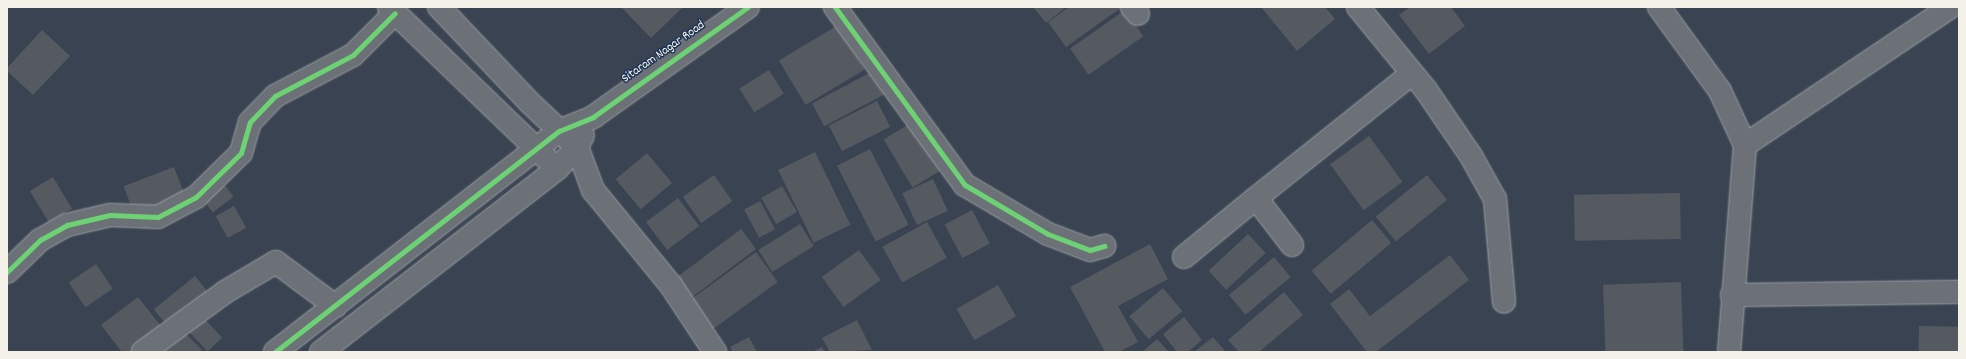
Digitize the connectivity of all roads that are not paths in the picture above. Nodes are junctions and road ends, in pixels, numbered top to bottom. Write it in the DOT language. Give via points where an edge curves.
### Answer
graph roads {
  1 [pos="438,7"];
  2 [pos="748,7"];
  3 [pos="835,7"];
  4 [pos="1358,7"];
  5 [pos="1659,7"];
  6 [pos="1950,7"];
  7 [pos="392,10"];
  8 [pos="1410,75"];
  9 [pos="593,117"];
  10 [pos="559,131"];
  11 [pos="1745,145"];
  12 [pos="577,147"];
  13 [pos="537,149"];
  14 [pos="558,168"];
  15 [pos="593,190"];
  16 [pos="1256,198"];
  17 [pos="1292,245"];
  18 [pos="1104,246"];
  19 [pos="1184,257"];
  20 [pos="7,272"];
  21 [pos="1959,292"];
  22 [pos="1732,295"];
  23 [pos="1504,302"];
  24 [pos="335,306"];
  25 [pos="711,350"];
  26 [pos="143,352"];
  27 [pos="275,352"];
  28 [pos="320,352"];
  29 [pos="1728,352"];
  1 -- 10 [label="street"];
  2 -- 9 [label="street, Sitaram Nagar Road"];
  3 -- 18 [label="street" via="965,185 1048,234 1090,250"];
  4 -- 8 [label="street"];
  5 -- 11 [label="street" via="1720,91"];
  6 -- 11 [label="street"];
  7 -- 13 [label="street"];
  7 -- 20 [label="street" via="353,55 275,96 250,122 242,153 196,197 158,217 110,215 67,225 40,240"];
  8 -- 16 [label="street"];
  8 -- 23 [label="street" via="1426,90 1471,156 1495,199"];
  9 -- 10 [label="street"];
  9 -- 12 [label="street"];
  10 -- 12 [label="street"];
  10 -- 13 [label="street"];
  11 -- 22 [label="street"];
  12 -- 14 [label="street"];
  12 -- 15 [label="street"];
  13 -- 14 [label="street"];
  13 -- 24 [label="street"];
  14 -- 15 [label="street"];
  14 -- 28 [label="street"];
  15 -- 25 [label="street" via="670,284"];
  16 -- 17 [label="street"];
  16 -- 19 [label="street"];
  21 -- 22 [label="street"];
  22 -- 29 [label="street"];
  24 -- 26 [label="street" via="276,262 225,292"];
  24 -- 27 [label="street"];
}
